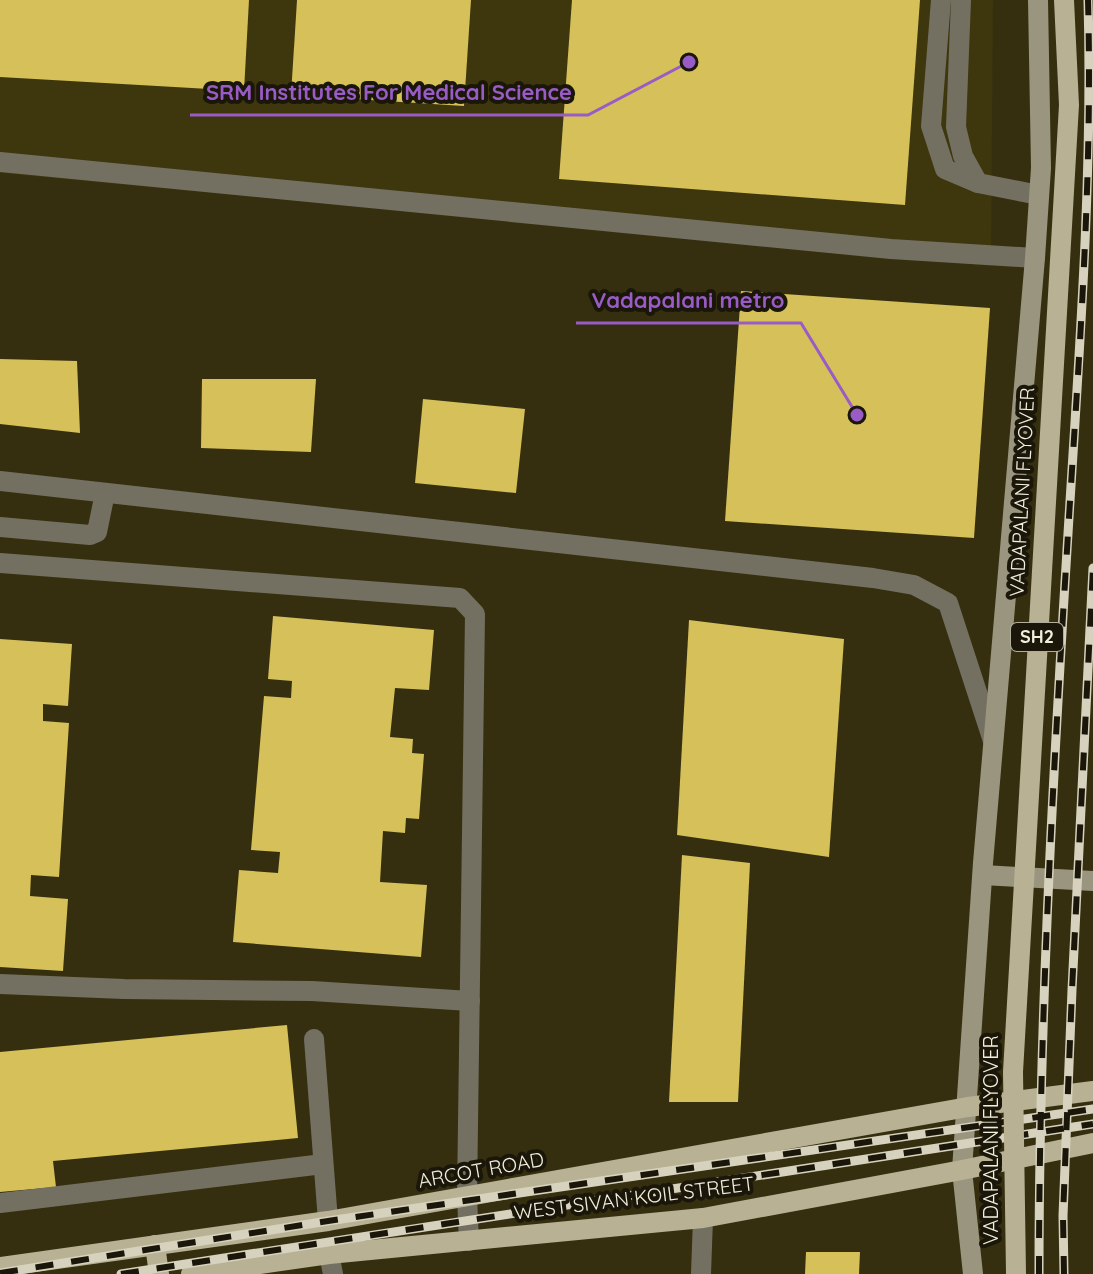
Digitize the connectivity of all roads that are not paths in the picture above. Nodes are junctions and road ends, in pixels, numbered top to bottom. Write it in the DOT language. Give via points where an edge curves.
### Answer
graph roads {
  1 [pos="941,0"];
  2 [pos="961,0"];
  3 [pos="1038,0"];
  4 [pos="1064,0"];
  5 [pos="0,162"];
  6 [pos="978,183"];
  7 [pos="1039,195"];
  8 [pos="1035,258"];
  9 [pos="0,481"];
  10 [pos="105,493"];
  11 [pos="0,527"];
  12 [pos="0,563"];
  13 [pos="993,741"];
  14 [pos="983,875"];
  15 [pos="1093,881"];
  16 [pos="0,984"];
  17 [pos="470,1001"];
  18 [pos="314,1039"];
  19 [pos="1093,1091"];
  20 [pos="968,1107"];
  21 [pos="1093,1143"];
  22 [pos="323,1164"];
  23 [pos="962,1170"];
  24 [pos="467,1197"];
  25 [pos="0,1203"];
  26 [pos="703,1218"];
  27 [pos="328,1221"];
  28 [pos="469,1241"];
  29 [pos="155,1245"];
  30 [pos="331,1264"];
  31 [pos="0,1267"];
  32 [pos="159,1274"];
  33 [pos="191,1274"];
  34 [pos="701,1274"];
  35 [pos="973,1274"];
  36 [pos="1016,1274"];
  1 -- 6 [label="street" via="931,126 945,169"];
  2 -- 6 [label="street" via="956,127 963,156"];
  3 -- 7 [label="street"];
  4 -- 36 [label="main road, VADAPALANI FLYOVER / SH2, bridge" via="1069,105 1013,1072"];
  5 -- 8 [label="street" via="891,249"];
  6 -- 7 [label="street"];
  7 -- 8 [label="street"];
  8 -- 13 [label="street"];
  9 -- 10 [label="street"];
  10 -- 11 [label="street" via="101,522 90,535"];
  10 -- 13 [label="street" via="914,585 948,603"];
  12 -- 17 [label="street" via="460,598 469,605 476,627"];
  13 -- 14 [label="street"];
  14 -- 15 [label="street"];
  14 -- 20 [label="street"];
  16 -- 17 [label="street" via="312,991"];
  17 -- 24 [label="street"];
  18 -- 22 [label="street"];
  19 -- 20 [label="main road, ARCOT ROAD"];
  20 -- 23 [label="street"];
  20 -- 24 [label="main road, ARCOT ROAD"];
  21 -- 23 [label="main road, WEST SIVAN KOIL STREET"];
  22 -- 25 [label="street"];
  22 -- 27 [label="street"];
  23 -- 26 [label="main road, WEST SIVAN KOIL STREET"];
  23 -- 35 [label="street"];
  24 -- 27 [label="main road, ARCOT ROAD"];
  24 -- 28 [label="street"];
  26 -- 28 [label="main road, WEST SIVAN KOIL STREET"];
  26 -- 34 [label="street"];
  27 -- 29 [label="main road, ARCOT ROAD"];
  28 -- 30 [label="main road, WEST SIVAN KOIL STREET"];
  29 -- 31 [label="main road, ARCOT ROAD"];
  29 -- 32 [label="main road"];
  30 -- 33 [label="main road"];
}
